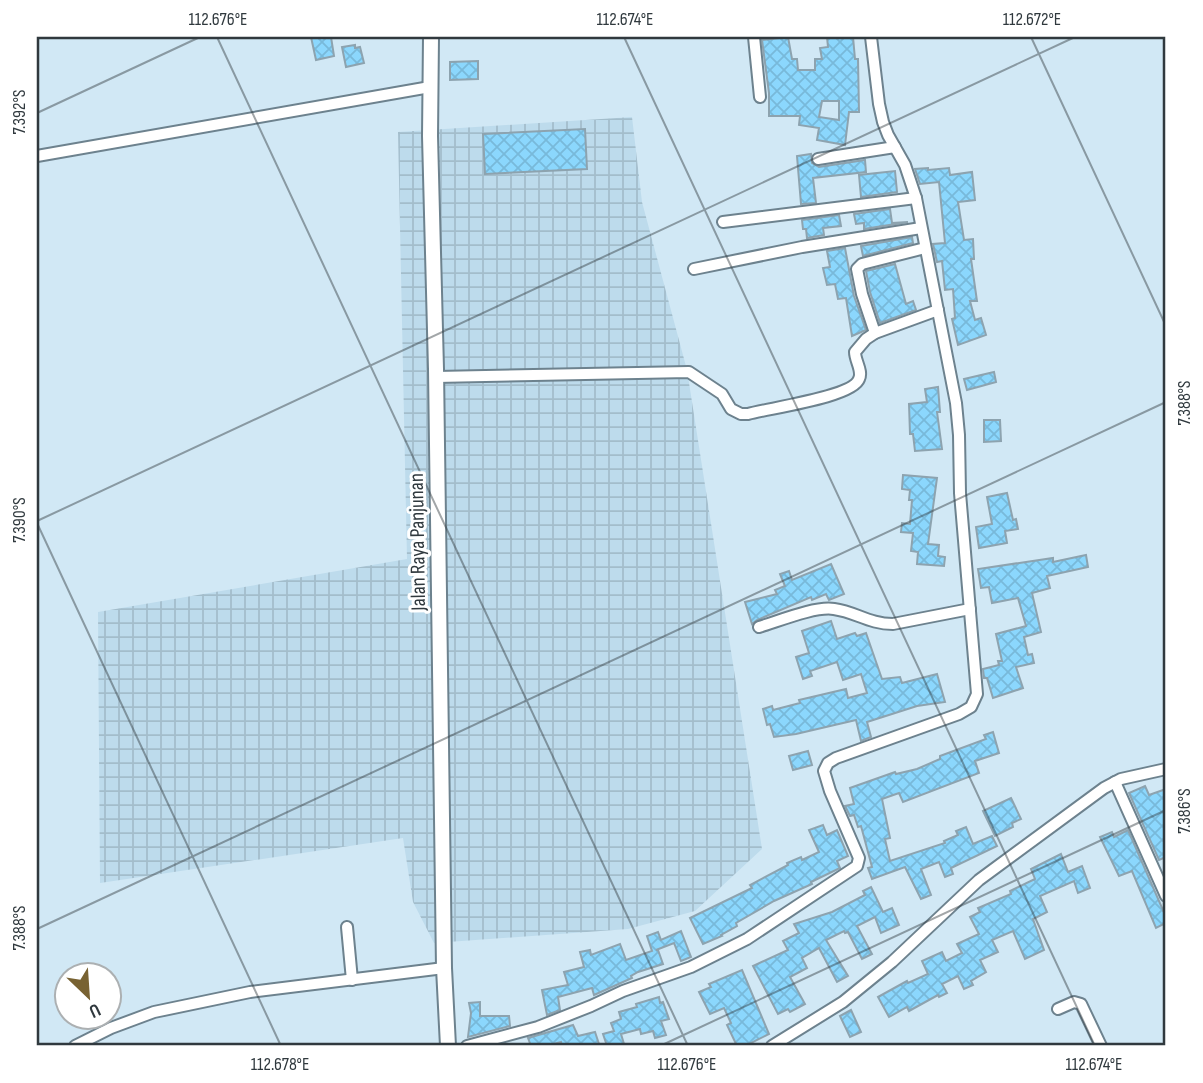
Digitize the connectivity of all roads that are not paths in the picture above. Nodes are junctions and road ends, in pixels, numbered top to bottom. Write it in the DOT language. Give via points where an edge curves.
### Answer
graph roads {
  1 [pos="431,37"];
  2 [pos="754,37"];
  3 [pos="871,37"];
  4 [pos="421,88"];
  5 [pos="760,97"];
  6 [pos="895,147"];
  7 [pos="37,156"];
  8 [pos="818,159"];
  9 [pos="916,198"];
  10 [pos="723,222"];
  11 [pos="921,228"];
  12 [pos="925,248"];
  13 [pos="694,269"];
  14 [pos="938,310"];
  15 [pos="874,333"];
  16 [pos="436,377"];
  17 [pos="970,609"];
  18 [pos="759,627"];
  19 [pos="1166,769"];
  20 [pos="1115,782"];
  21 [pos="1166,896"];
  22 [pos="347,927"];
  23 [pos="434,969"];
  24 [pos="352,979"];
  25 [pos="1058,1009"];
  26 [pos="75,1046"];
  27 [pos="449,1046"];
  28 [pos="467,1046"];
  29 [pos="772,1046"];
  30 [pos="1101,1046"];
  1 -- 4 [label="main road, Jalan Raya Panjunan"];
  2 -- 5 [label="street"];
  3 -- 6 [label="street" via="879,104"];
  4 -- 7 [label="street"];
  4 -- 16 [label="main road, Jalan Raya Panjunan"];
  6 -- 8 [label="street"];
  6 -- 9 [label="street"];
  9 -- 10 [label="street"];
  9 -- 11 [label="street"];
  11 -- 12 [label="street"];
  11 -- 13 [label="street"];
  12 -- 14 [label="street"];
  12 -- 15 [label="street" via="857,269"];
  14 -- 15 [label="street"];
  14 -- 17 [label="street" via="956,403"];
  15 -- 16 [label="street" via="855,352 860,375 855,385 834,396 748,414 731,409 722,394 689,372"];
  16 -- 23 [label="main road, Jalan Raya Panjunan"];
  17 -- 18 [label="street" via="881,624 824,608"];
  17 -- 28 [label="street" via="977,694 971,707 931,726 836,758 824,771 859,858 857,866 747,939 691,967 538,1027"];
  19 -- 20 [label="street"];
  20 -- 21 [label="street"];
  20 -- 29 [label="street" via="979,880 843,1002"];
  22 -- 24 [label="street"];
  23 -- 24 [label="street"];
  23 -- 27 [label="main road, Jalan Raya Panjunan"];
  24 -- 26 [label="street" via="250,992 154,1012"];
  25 -- 30 [label="street" via="1081,1004"];
}
